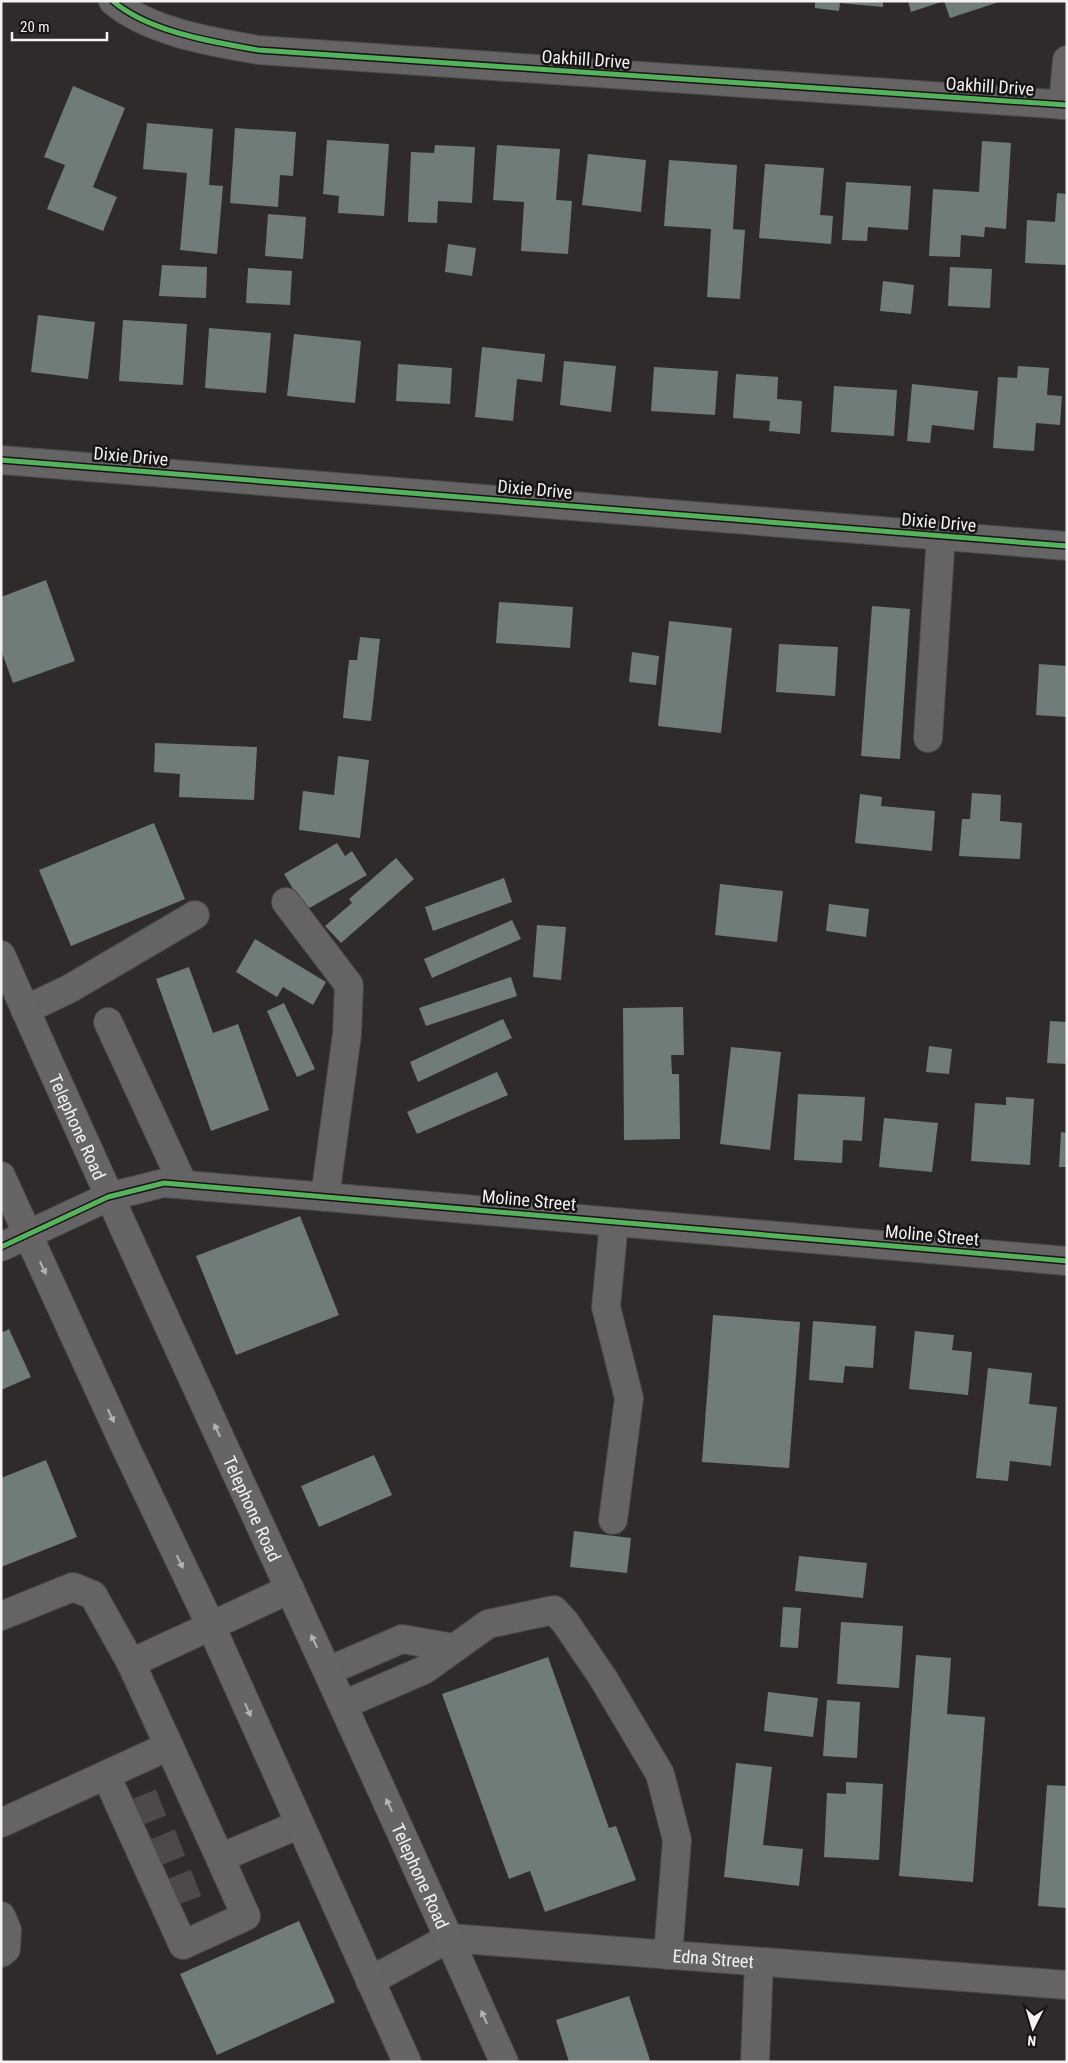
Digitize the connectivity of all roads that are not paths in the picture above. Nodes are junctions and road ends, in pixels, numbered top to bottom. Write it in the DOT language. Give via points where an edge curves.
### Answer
graph roads {
  1 [pos="113,1"];
  2 [pos="1067,60"];
  3 [pos="1065,105"];
  4 [pos="1,460"];
  5 [pos="941,535"];
  6 [pos="1067,546"];
  7 [pos="928,738"];
  8 [pos="286,902"];
  9 [pos="195,915"];
  10 [pos="1,955"];
  11 [pos="25,1010"];
  12 [pos="108,1022"];
  13 [pos="1,1176"];
  14 [pos="183,1184"];
  15 [pos="108,1197"];
  16 [pos="324,1197"];
  17 [pos="614,1222"];
  18 [pos="28,1235"];
  19 [pos="1,1247"];
  20 [pos="1067,1261"];
  21 [pos="613,1520"];
  22 [pos="290,1589"];
  23 [pos="1,1616"];
  24 [pos="210,1626"];
  25 [pos="454,1648"];
  26 [pos="131,1663"];
  27 [pos="328,1671"];
  28 [pos="343,1705"];
  29 [pos="169,1746"];
  30 [pos="106,1775"];
  31 [pos="1,1823"];
  32 [pos="300,1824"];
  33 [pos="218,1869"];
  34 [pos="1,1916"];
  35 [pos="450,1938"];
  36 [pos="1,1953"];
  37 [pos="668,1955"];
  38 [pos="759,1962"];
  39 [pos="370,1981"];
  40 [pos="1067,1985"];
  41 [pos="407,2062"];
  42 [pos="504,2062"];
  43 [pos="755,2062"];
  1 -- 3 [label="street, Oakhill Drive" via="124,10 165,28 211,42 258,50"];
  2 -- 3 [label="street"];
  4 -- 5 [label="street, Dixie Drive"];
  5 -- 6 [label="street, Dixie Drive"];
  5 -- 7 [label="street"];
  8 -- 16 [label="street" via="349,985 347,1034"];
  9 -- 11 [label="street" via="69,989"];
  10 -- 11 [label="main road, Telephone Road"];
  11 -- 15 [label="main road, Telephone Road"];
  12 -- 14 [label="street"];
  13 -- 18 [label="main road"];
  14 -- 15 [label="street, Moline Street" via="164,1183"];
  14 -- 16 [label="street, Moline Street"];
  15 -- 18 [label="street, Moline Street"];
  22 -- 15 [label="main road, Telephone Road, one-way"];
  16 -- 17 [label="street, Moline Street"];
  17 -- 20 [label="street, Moline Street"];
  17 -- 21 [label="street" via="606,1307 629,1398"];
  18 -- 19 [label="street, Moline Street"];
  18 -- 24 [label="main road, one-way"];
  22 -- 24 [label="main road"];
  27 -- 22 [label="main road, Telephone Road, one-way"];
  23 -- 26 [label="street" via="72,1587 93,1595"];
  24 -- 26 [label="street"];
  24 -- 32 [label="main road, one-way"];
  25 -- 27 [label="street" via="402,1639"];
  25 -- 28 [label="street" via="424,1670"];
  25 -- 37 [label="street" via="488,1624 537,1612 554,1610 565,1622 603,1678 660,1774 677,1840"];
  26 -- 29 [label="street"];
  27 -- 28 [label="main road, Telephone Road"];
  35 -- 28 [label="main road, Telephone Road, one-way"];
  29 -- 30 [label="street"];
  29 -- 33 [label="street" via="180,1796"];
  30 -- 31 [label="street"];
  30 -- 33 [label="street" via="130,1815 183,1945 246,1916"];
  32 -- 33 [label="street"];
  32 -- 39 [label="main road"];
  34 -- 36 [label="street" via="7,1930 6,1949"];
  35 -- 37 [label="street, Edna Street"];
  35 -- 39 [label="street"];
  42 -- 35 [label="main road, Telephone Road, one-way"];
  37 -- 38 [label="street, Edna Street"];
  38 -- 40 [label="street, Edna Street"];
  38 -- 43 [label="street"];
  39 -- 41 [label="main road"];
}
